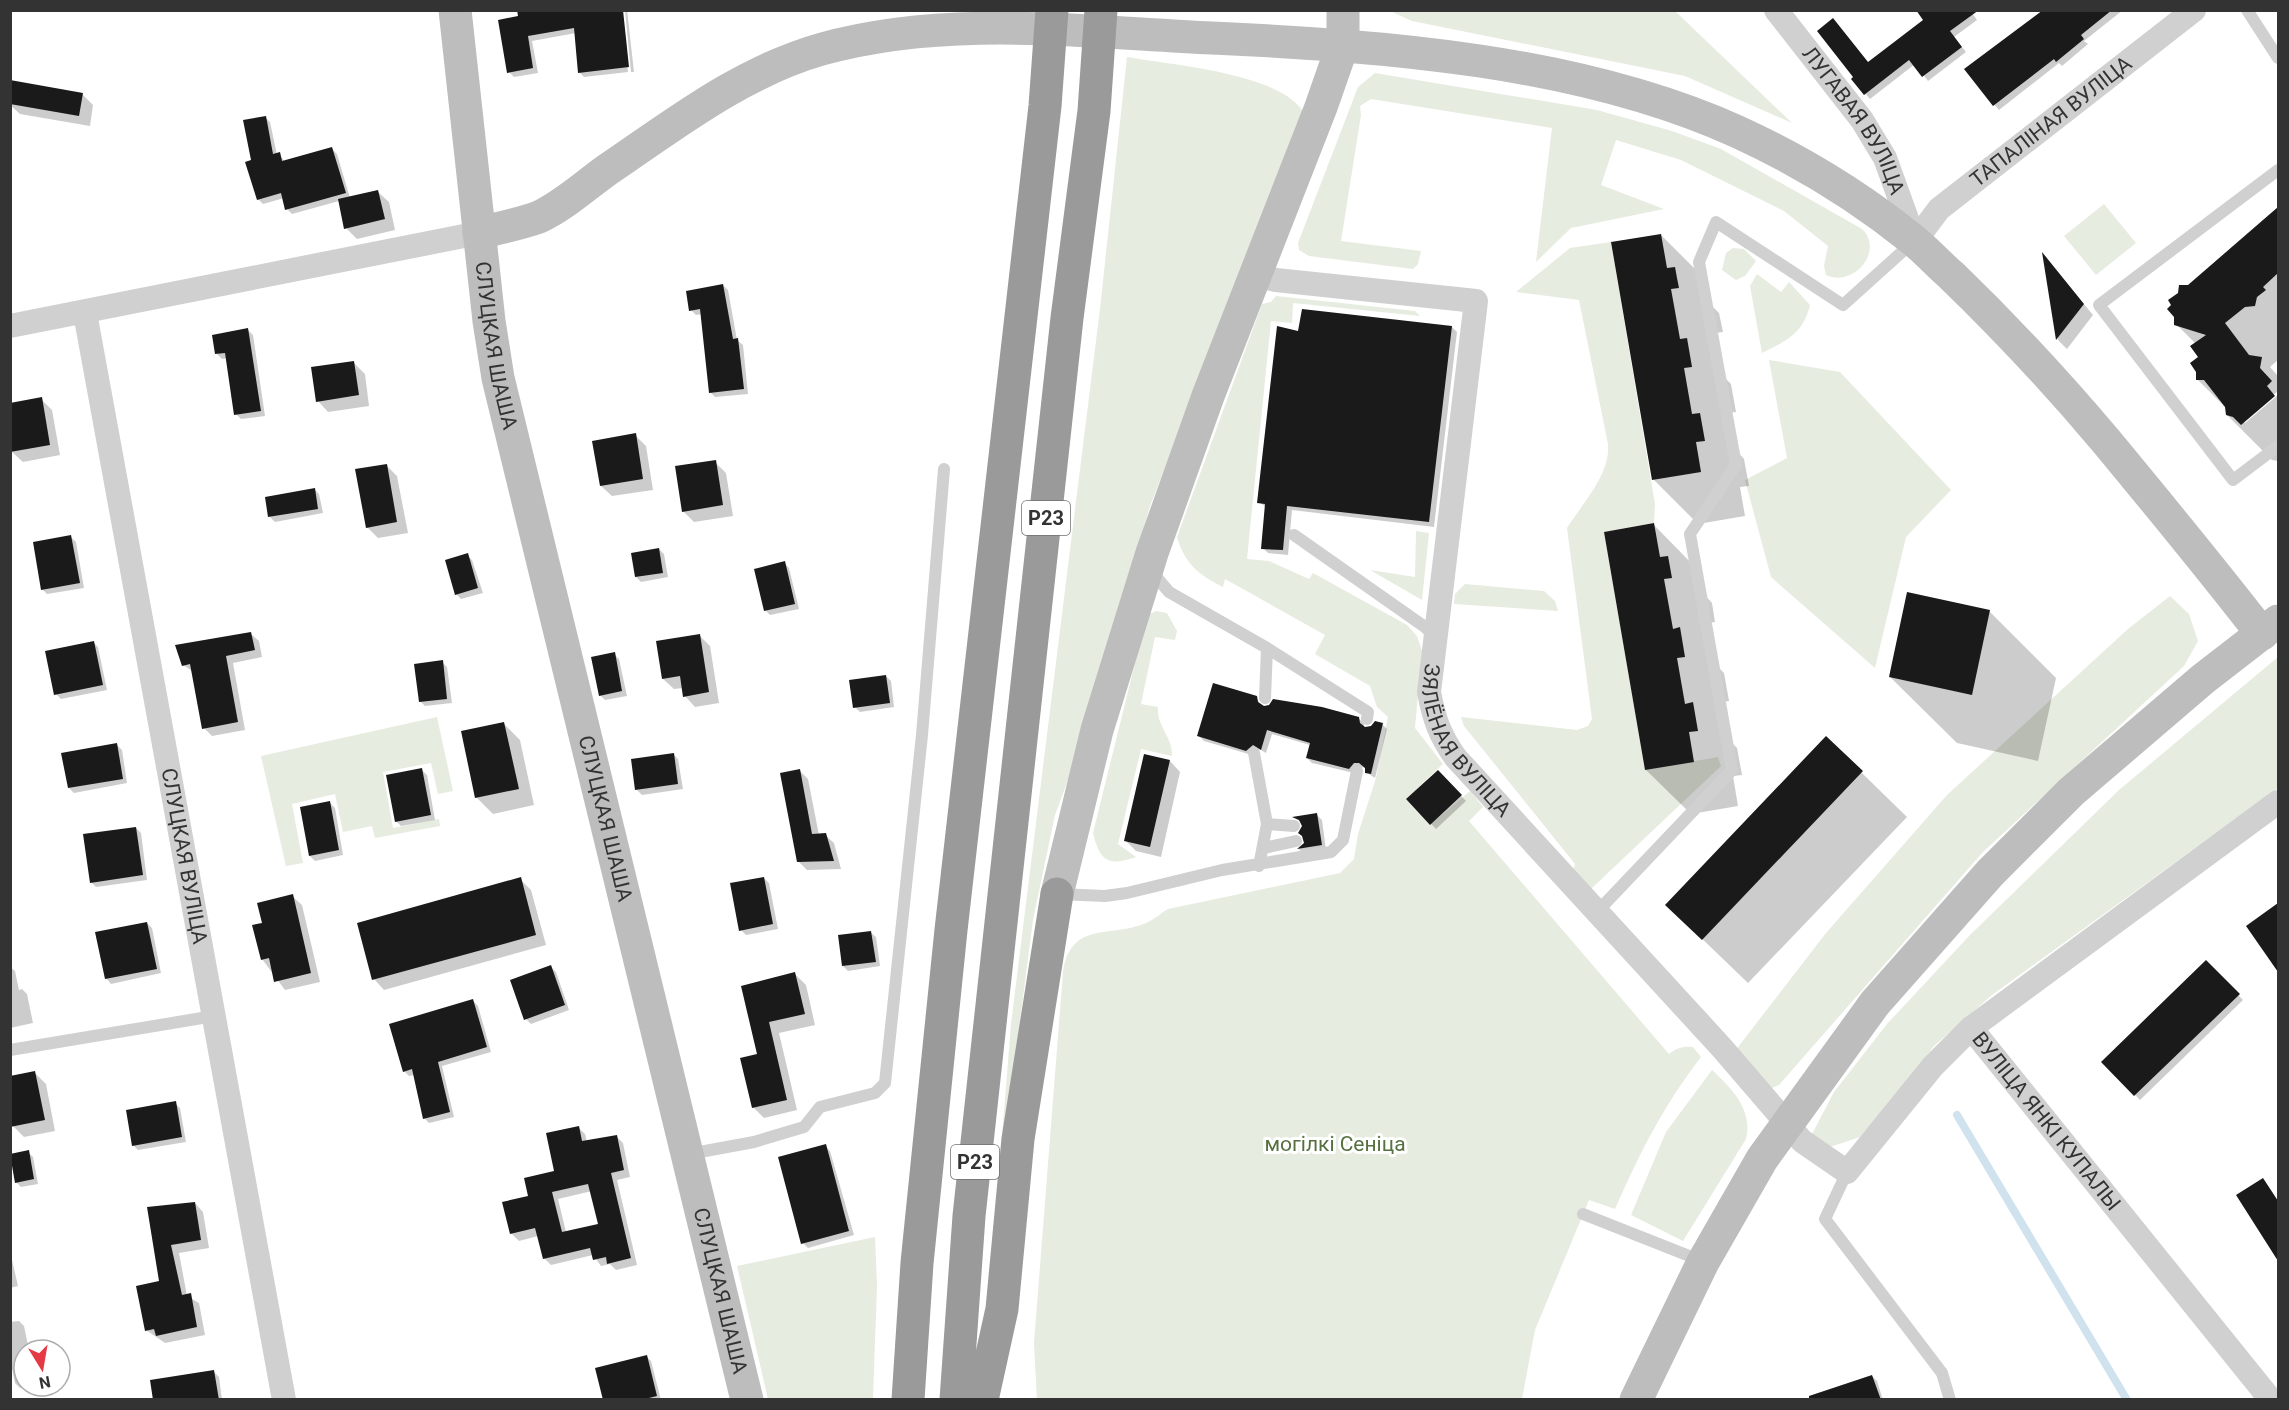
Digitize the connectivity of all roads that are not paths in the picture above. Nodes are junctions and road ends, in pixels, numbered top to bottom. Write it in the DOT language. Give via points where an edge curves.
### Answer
graph roads {
  1 [pos="455,10"];
  2 [pos="1052,10"];
  3 [pos="1101,10"];
  4 [pos="1342,10"];
  5 [pos="1776,10"];
  6 [pos="2194,10"];
  7 [pos="2247,10"];
  8 [pos="1343,44"];
  9 [pos="2278,57"];
  10 [pos="2278,170"];
  11 [pos="479,233"];
  12 [pos="1915,241"];
  13 [pos="1256,275"];
  14 [pos="85,313"];
  15 [pos="10,326"];
  16 [pos="2278,446"];
  17 [pos="944,469"];
  18 [pos="1294,535"];
  19 [pos="1152,553"];
  20 [pos="2270,627"];
  21 [pos="1436,638"];
  22 [pos="1267,648"];
  23 [pos="1266,698"];
  24 [pos="1367,719"];
  25 [pos="1254,753"];
  26 [pos="1357,771"];
  27 [pos="2278,802"];
  28 [pos="1267,824"];
  29 [pos="1294,826"];
  30 [pos="1296,842"];
  31 [pos="1264,848"];
  32 [pos="1259,866"];
  33 [pos="1057,894"];
  34 [pos="1596,913"];
  35 [pos="214,1016"];
  36 [pos="1971,1028"];
  37 [pos="10,1050"];
  38 [pos="1786,1122"];
  39 [pos="688,1154"];
  40 [pos="1847,1172"];
  41 [pos="1583,1214"];
  42 [pos="1703,1262"];
  43 [pos="284,1400"];
  44 [pos="747,1400"];
  45 [pos="908,1400"];
  46 [pos="956,1400"];
  47 [pos="982,1400"];
  48 [pos="1636,1400"];
  49 [pos="1950,1400"];
  50 [pos="2271,1400"];
  1 -- 11 [label="street, СЛУЦКАЯ ШАША"];
  2 -- 45 [label="highway, Р23" via="1045,106 951,930 917,1263"];
  3 -- 46 [label="highway, Р23" via="1094,111 1067,318 970,1204"];
  4 -- 8 [label="street"];
  5 -- 12 [label="street, ЛУГАВАЯ ВУЛІЦА" via="1862,120 1885,158"];
  6 -- 12 [label="street, ТАПАЛІНАЯ ВУЛІЦА" via="1939,209"];
  7 -- 9 [label="lane"];
  8 -- 11 [label="street" via="992,28 933,29 877,36 819,50 764,70 711,98 541,216"];
  8 -- 12 [label="street" via="1591,83 1684,110 1789,158"];
  8 -- 13 [label="street"];
  10 -- 16 [label="lane" via="2099,305 2233,480"];
  11 -- 14 [label="street, СЛУЦКАЯ ШАША"];
  11 -- 39 [label="street, СЛУЦКАЯ ШАША" via="498,378"];
  12 -- 20 [label="street" via="2054,380"];
  12 -- 34 [label="lane" via="1843,305 1716,222 1699,262 1736,465 1690,534 1732,770"];
  13 -- 19 [label="street"];
  13 -- 21 [label="street, ЗЯЛЁНАЯ ВУЛІЦА" via="1476,301"];
  14 -- 15 [label="street, СЛУЦКАЯ ШАША"];
  14 -- 35 [label="street, СЛУЦКАЯ ВУЛІЦА"];
  17 -- 39 [label="lane" via="922,735 885,1083 875,1093 820,1107 804,1127 754,1142"];
  18 -- 21 [label="lane"];
  19 -- 22 [label="lane" via="1158,579 1169,592"];
  19 -- 33 [label="street" via="1097,730"];
  20 -- 38 [label="street" via="2071,792 1990,873 1875,1003"];
  21 -- 34 [label="street, ЗЯЛЁНАЯ ВУЛІЦА" via="1429,692 1441,737"];
  22 -- 23 [label="lane"];
  22 -- 24 [label="lane" via="1368,712"];
  25 -- 28 [label="lane"];
  26 -- 32 [label="lane" via="1342,840 1331,852"];
  27 -- 36 [label="street, ВУЛІЦА ЯНКІ КУПАЛЫ"];
  28 -- 29 [label="lane"];
  28 -- 31 [label="lane"];
  30 -- 31 [label="lane"];
  31 -- 32 [label="lane"];
  32 -- 33 [label="lane" via="1222,870 1116,895"];
  33 -- 47 [label="highway" via="1018,1139 1002,1309"];
  34 -- 38 [label="street, ЗЯЛЁНАЯ ВУЛІЦА"];
  35 -- 37 [label="lane"];
  35 -- 43 [label="street, СЛУЦКАЯ ВУЛІЦА"];
  36 -- 40 [label="street" via="1933,1066"];
  36 -- 50 [label="street, ВУЛІЦА ЯНКІ КУПАЛЫ"];
  38 -- 40 [label="street, ЗЯЛЁНАЯ ВУЛІЦА" via="1802,1141"];
  38 -- 42 [label="street"];
  39 -- 44 [label="street, СЛУЦКАЯ ШАША"];
  40 -- 49 [label="lane" via="1825,1219 1942,1373"];
  41 -- 42 [label="lane"];
  42 -- 48 [label="street"];
}
